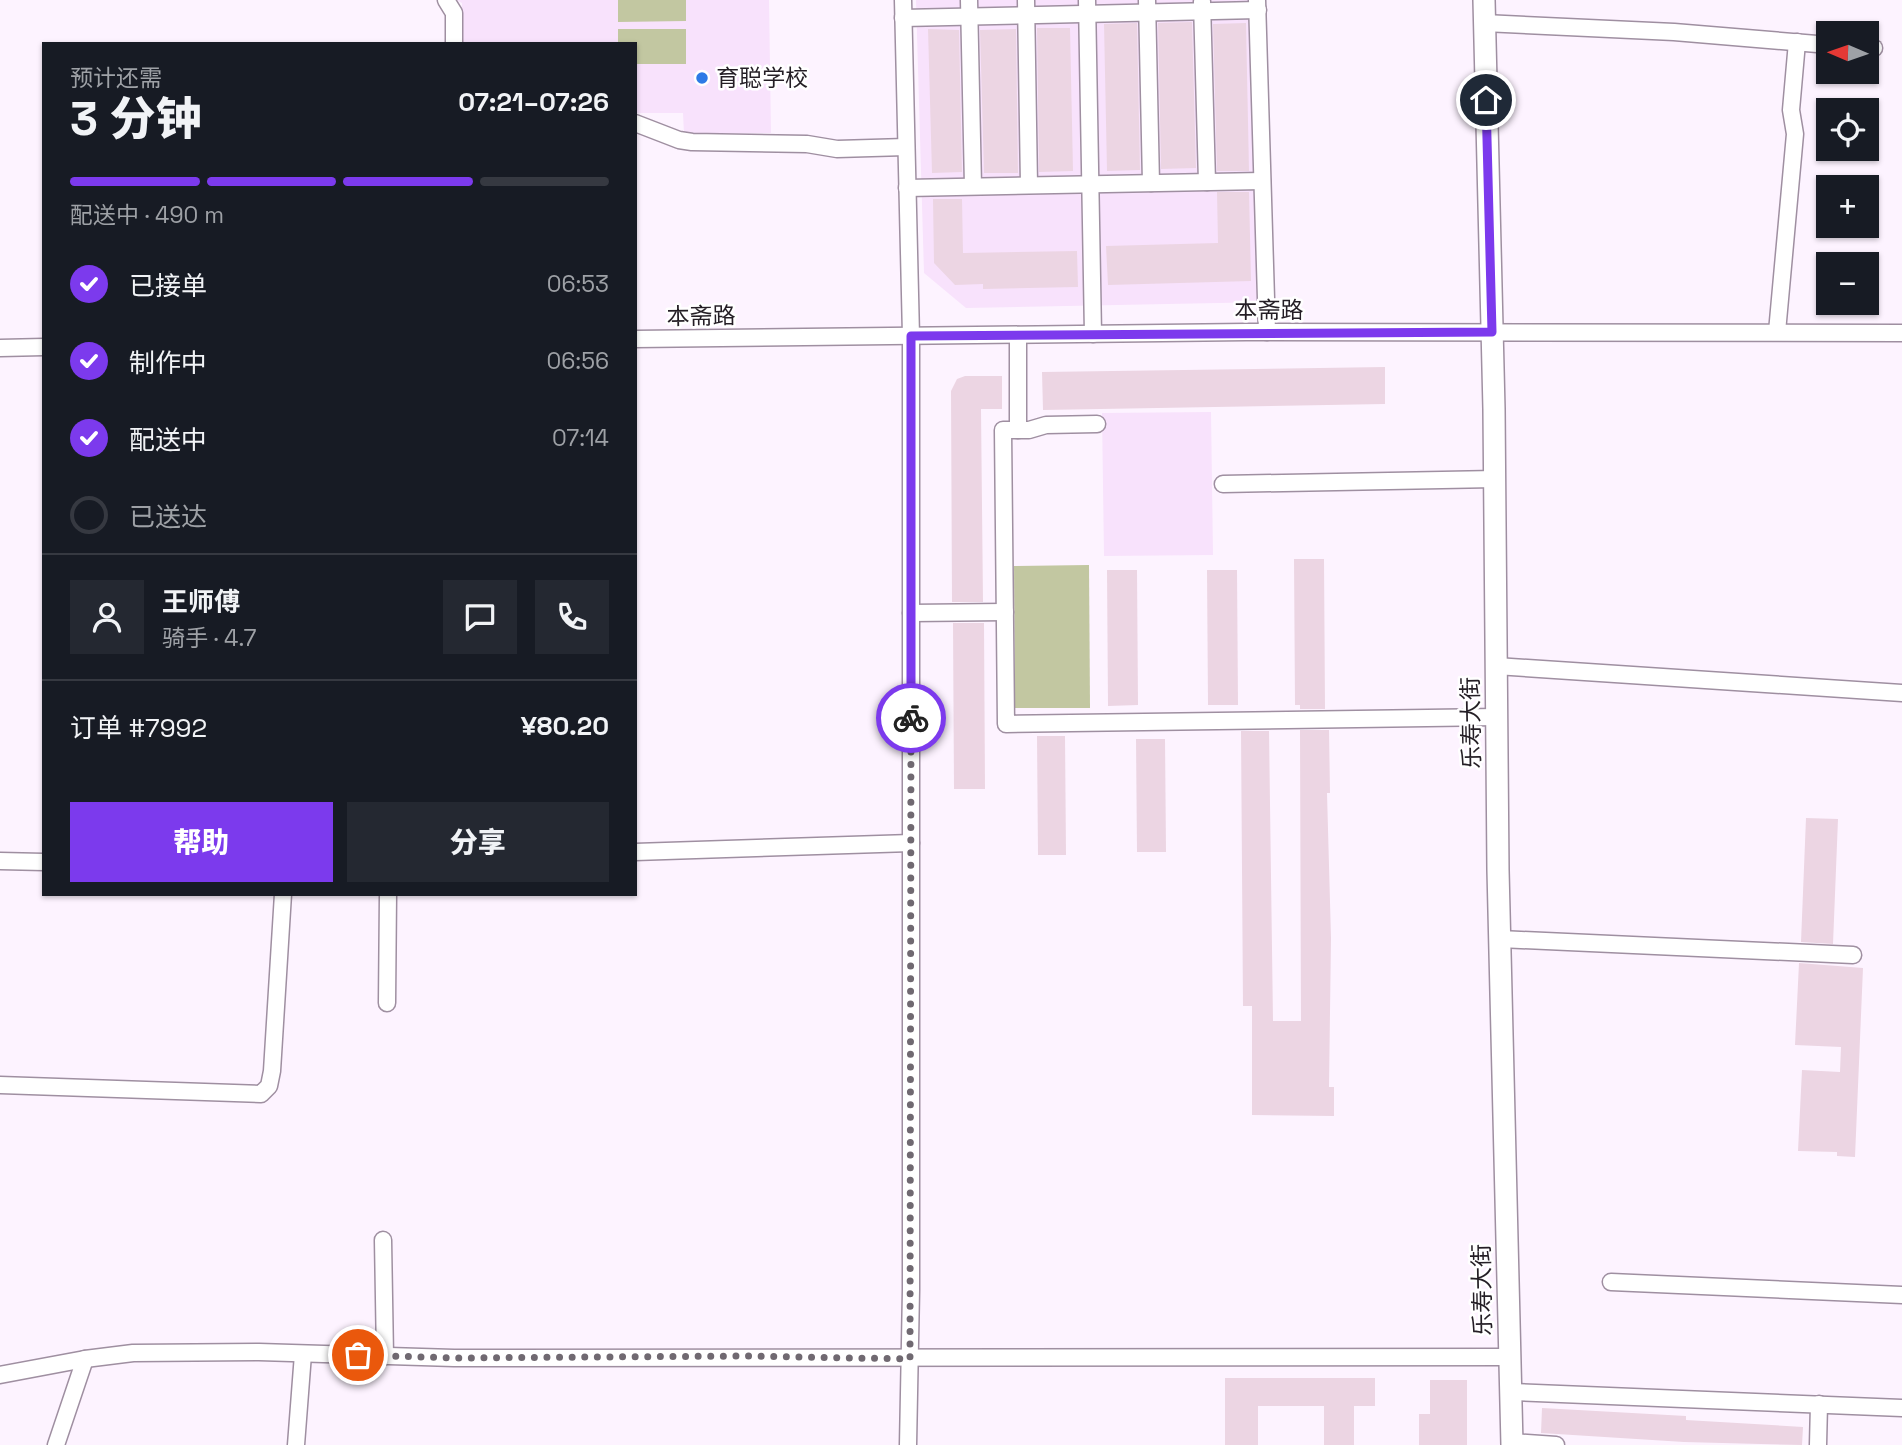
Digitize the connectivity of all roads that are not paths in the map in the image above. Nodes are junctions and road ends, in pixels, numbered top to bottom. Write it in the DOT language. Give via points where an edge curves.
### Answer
graph roads {
  1 [pos="446,0"];
  2 [pos="902,0"];
  3 [pos="1484,0"];
  4 [pos="1258,5"];
  5 [pos="1147,6"];
  6 [pos="1202,6"];
  7 [pos="1026,7"];
  8 [pos="1087,7"];
  9 [pos="969,8"];
  10 [pos="903,18"];
  11 [pos="1484,23"];
  12 [pos="454,42"];
  13 [pos="1797,42"];
  14 [pos="1816,44"];
  15 [pos="637,124"];
  16 [pos="906,147"];
  17 [pos="1262,181"];
  18 [pos="1207,182"];
  19 [pos="1151,183"];
  20 [pos="1090,184"];
  21 [pos="1029,185"];
  22 [pos="973,186"];
  23 [pos="907,188"];
  24 [pos="1267,332"];
  25 [pos="1492,332"];
  26 [pos="1777,332"];
  27 [pos="1902,333"];
  28 [pos="1093,334"];
  29 [pos="1018,335"];
  30 [pos="911,336"];
  31 [pos="637,339"];
  32 [pos="42,347"];
  33 [pos="0,348"];
  34 [pos="1097,424"];
  35 [pos="1018,430"];
  36 [pos="1495,479"];
  37 [pos="1223,484"];
  38 [pos="1005,612"];
  39 [pos="911,613"];
  40 [pos="1496,666"];
  41 [pos="1902,693"];
  42 [pos="1497,717"];
  43 [pos="911,843"];
  44 [pos="637,852"];
  45 [pos="0,861"];
  46 [pos="42,862"];
  47 [pos="283,896"];
  48 [pos="388,896"];
  49 [pos="1500,939"];
  50 [pos="1853,955"];
  51 [pos="387,1003"];
  52 [pos="0,1085"];
  53 [pos="383,1240"];
  54 [pos="1611,1282"];
  55 [pos="1902,1295"];
  56 [pos="303,1354"];
  57 [pos="385,1356"];
  58 [pos="1510,1357"];
  59 [pos="85,1359"];
  60 [pos="910,1359"];
  61 [pos="0,1375"];
  62 [pos="1511,1392"];
  63 [pos="1819,1405"];
  64 [pos="1902,1408"];
  65 [pos="1512,1443"];
  66 [pos="56,1445"];
  67 [pos="296,1445"];
  68 [pos="908,1445"];
  69 [pos="1556,1445"];
  70 [pos="1818,1445"];
  1 -- 12 [label="street" via="454,13"];
  2 -- 10 [label="street"];
  3 -- 11 [label="main road, 乐寿大街"];
  4 -- 6 [label="street"];
  4 -- 17 [label="street"];
  5 -- 6 [label="street"];
  5 -- 8 [label="street"];
  5 -- 19 [label="street"];
  6 -- 18 [label="street"];
  7 -- 8 [label="street"];
  7 -- 9 [label="street"];
  7 -- 21 [label="street"];
  8 -- 20 [label="street"];
  9 -- 10 [label="street"];
  9 -- 22 [label="street"];
  10 -- 16 [label="street"];
  11 -- 13 [label="street"];
  11 -- 25 [label="main road, 乐寿大街"];
  13 -- 14 [label="street"];
  13 -- 26 [label="street" via="1791,110 1795,134"];
  15 -- 16 [label="street" via="692,142 807,144 838,149"];
  16 -- 23 [label="street"];
  17 -- 18 [label="street"];
  17 -- 24 [label="street"];
  18 -- 19 [label="street"];
  19 -- 20 [label="street"];
  20 -- 21 [label="street"];
  20 -- 28 [label="street"];
  21 -- 22 [label="street"];
  22 -- 23 [label="street"];
  23 -- 30 [label="street"];
  24 -- 25 [label="street, 本斋路"];
  24 -- 28 [label="street, 本斋路"];
  25 -- 26 [label="street, 本斋路"];
  25 -- 36 [label="main road, 乐寿大街"];
  26 -- 27 [label="street, 本斋路"];
  28 -- 29 [label="street, 本斋路"];
  29 -- 30 [label="street, 本斋路"];
  29 -- 35 [label="street"];
  30 -- 31 [label="street, 本斋路"];
  30 -- 39 [label="street"];
  32 -- 33 [label="street"];
  34 -- 35 [label="street"];
  35 -- 38 [label="street" via="1003,430"];
  36 -- 37 [label="street"];
  36 -- 40 [label="main road, 乐寿大街"];
  38 -- 39 [label="street"];
  38 -- 42 [label="street" via="1006,724"];
  39 -- 43 [label="street"];
  40 -- 41 [label="street"];
  40 -- 42 [label="main road, 乐寿大街"];
  42 -- 49 [label="main road, 乐寿大街"];
  43 -- 44 [label="street"];
  43 -- 60 [label="street"];
  45 -- 46 [label="street"];
  47 -- 52 [label="street" via="272,1071 270,1086 261,1094"];
  48 -- 51 [label="street"];
  49 -- 50 [label="street"];
  49 -- 58 [label="main road, 乐寿大街"];
  53 -- 57 [label="street"];
  54 -- 55 [label="street"];
  56 -- 57 [label="street"];
  56 -- 59 [label="street" via="133,1353"];
  56 -- 67 [label="street"];
  57 -- 60 [label="street"];
  58 -- 60 [label="street"];
  58 -- 62 [label="main road, 乐寿大街"];
  59 -- 61 [label="street"];
  59 -- 66 [label="street"];
  60 -- 68 [label="street"];
  62 -- 63 [label="street"];
  62 -- 65 [label="main road, 乐寿大街"];
  63 -- 64 [label="street"];
  63 -- 70 [label="street"];
  65 -- 69 [label="street"];
}
